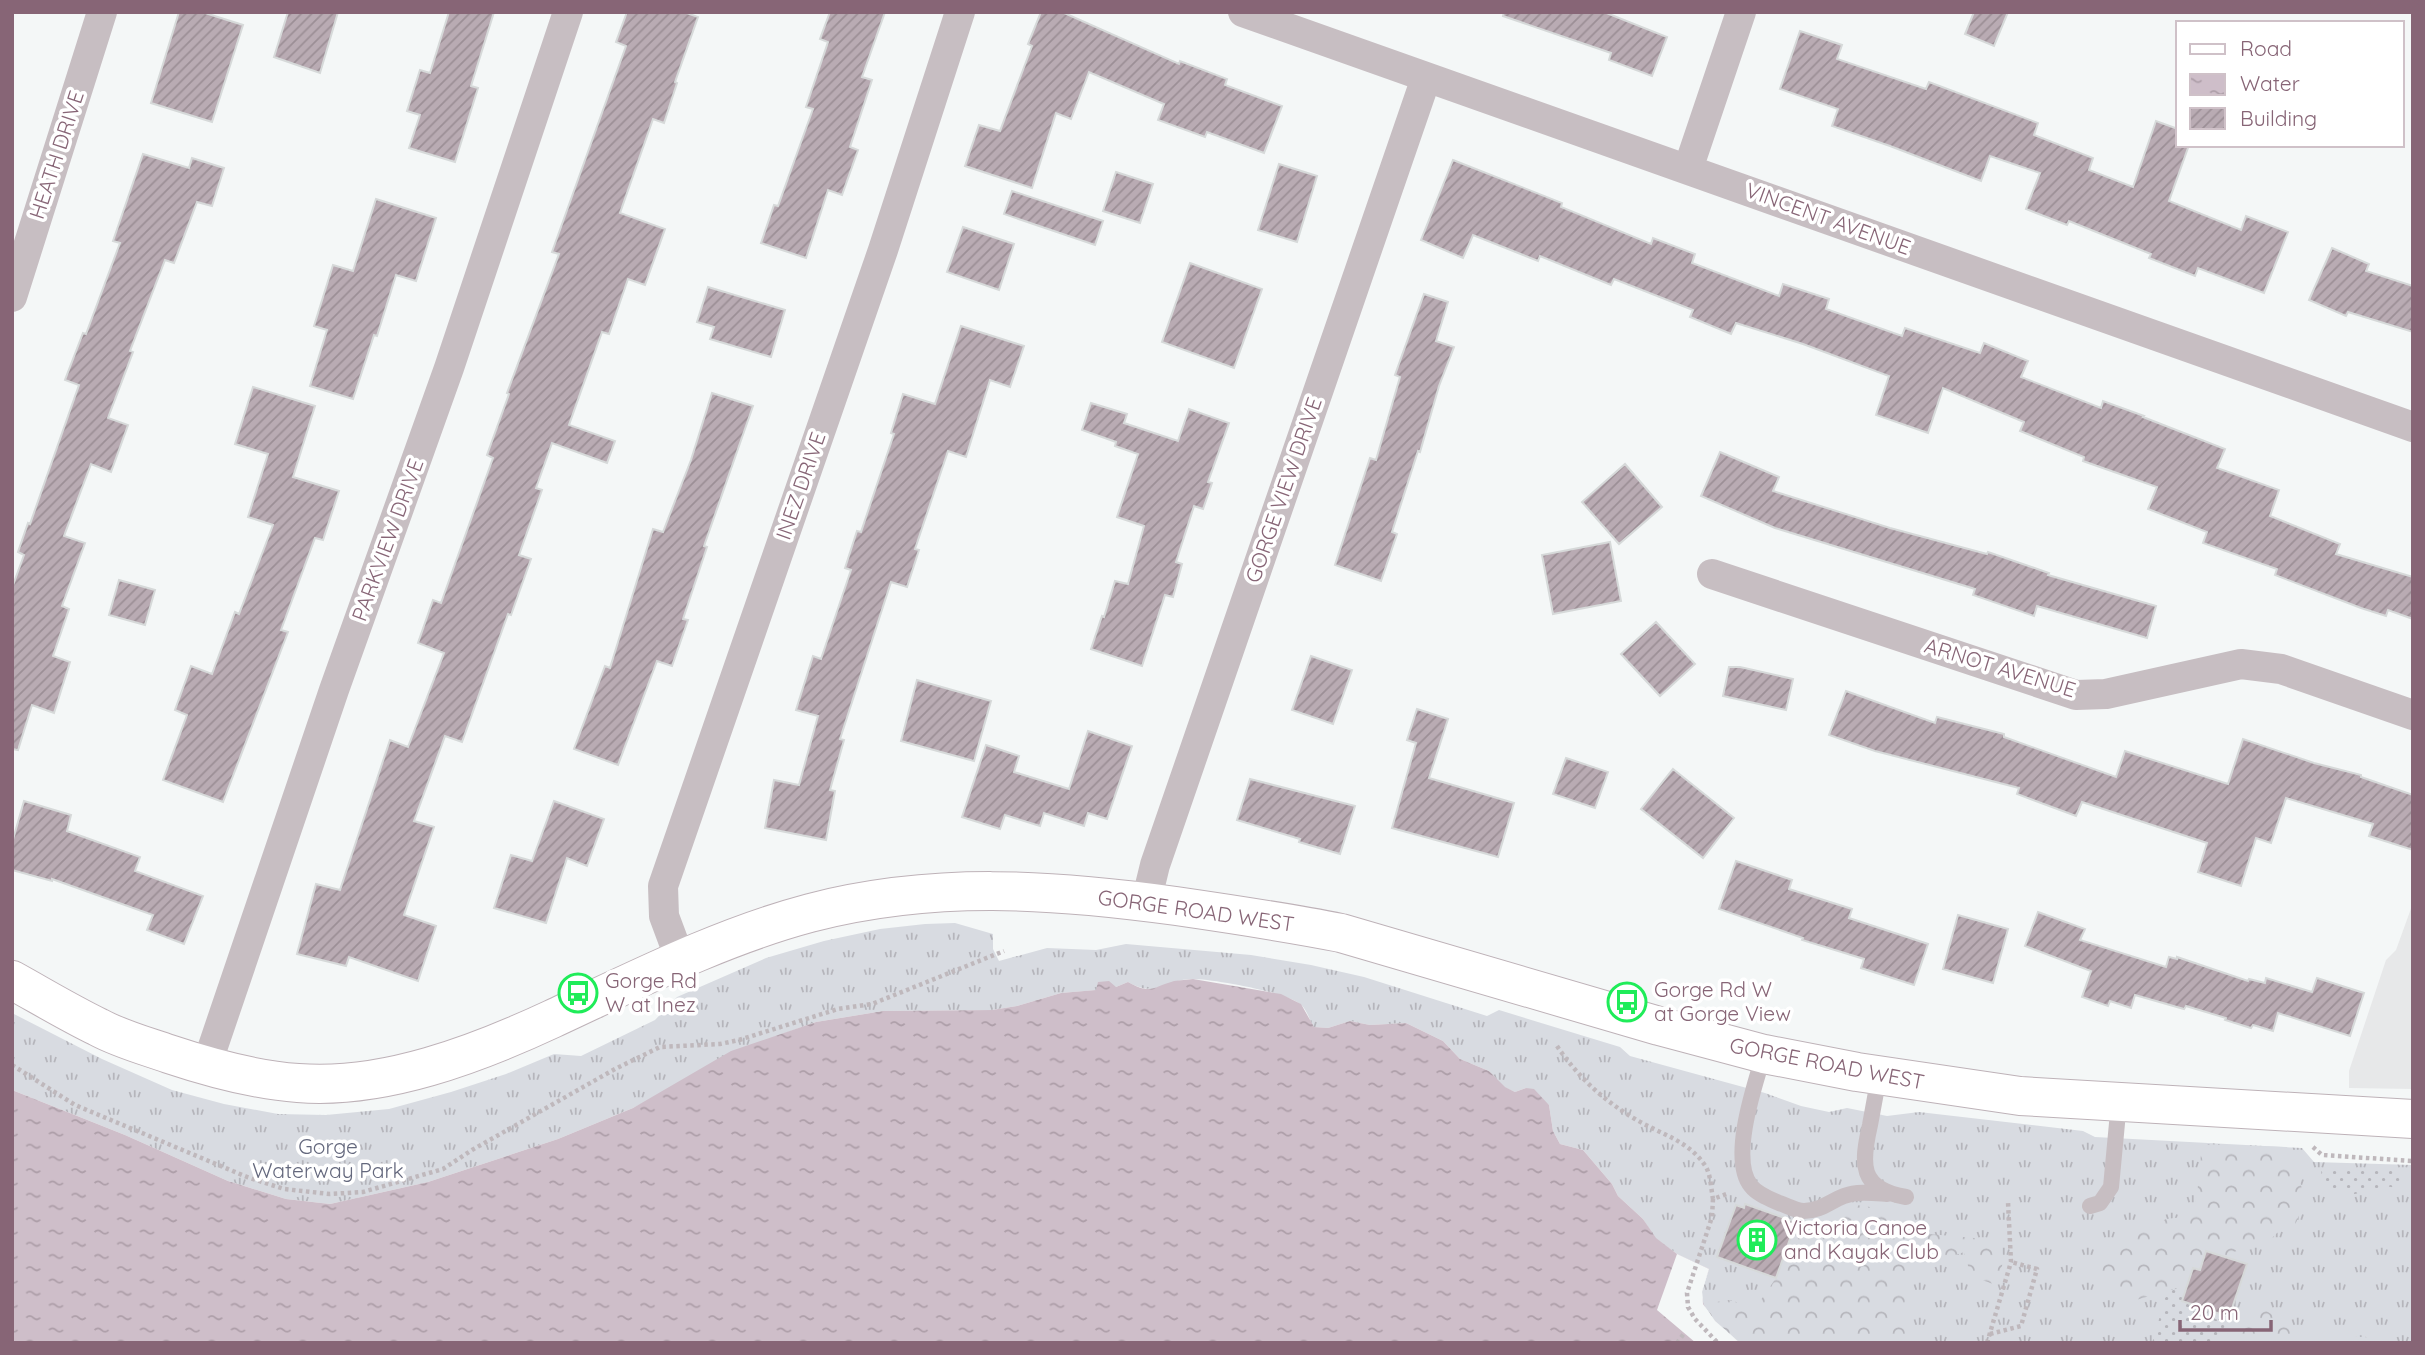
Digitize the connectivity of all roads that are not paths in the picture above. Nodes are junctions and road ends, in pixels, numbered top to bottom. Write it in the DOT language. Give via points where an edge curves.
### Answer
graph roads {
  1 [pos="102,12"];
  2 [pos="568,12"];
  3 [pos="960,12"];
  4 [pos="1243,12"];
  5 [pos="1741,12"];
  6 [pos="1426,78"];
  7 [pos="1688,170"];
  8 [pos="12,297"];
  9 [pos="2413,427"];
  10 [pos="1712,574"];
  11 [pos="2413,715"];
  12 [pos="1146,902"];
  13 [pos="680,959"];
  14 [pos="12,980"];
  15 [pos="1764,1054"];
  16 [pos="206,1067"];
  17 [pos="1879,1076"];
  18 [pos="2119,1102"];
  19 [pos="2413,1119"];
  20 [pos="1887,1194"];
  21 [pos="1906,1196"];
  22 [pos="2090,1206"];
  1 -- 8 [label="street, HEATH DRIVE"];
  2 -- 16 [label="street, PARKVIEW DRIVE"];
  3 -- 13 [label="street, INEZ DRIVE" via="883,250 663,886 664,916"];
  4 -- 6 [label="street, VINCENT AVENUE"];
  5 -- 7 [label="street"];
  6 -- 7 [label="street, VINCENT AVENUE"];
  6 -- 12 [label="street, GORGE VIEW DRIVE"];
  7 -- 9 [label="street, VINCENT AVENUE"];
  10 -- 11 [label="street, ARNOT AVENUE" via="2076,695 2106,694 2241,664 2281,669"];
  12 -- 13 [label="main road, GORGE ROAD WEST" via="1008,889 920,893 810,913"];
  12 -- 15 [label="main road, GORGE ROAD WEST" via="1341,933"];
  13 -- 16 [label="main road, GORGE ROAD WEST" via="505,1040 421,1068 371,1079 302,1084"];
  14 -- 16 [label="main road, GORGE ROAD WEST" via="101,1029"];
  15 -- 17 [label="main road, GORGE ROAD WEST"];
  15 -- 20 [label="lane" via="1742,1148 1750,1186 1769,1199 1803,1211 1824,1208 1843,1196"];
  17 -- 18 [label="main road, GORGE ROAD WEST" via="2020,1096"];
  17 -- 20 [label="lane" via="1864,1150 1865,1170 1873,1185"];
  18 -- 19 [label="main road, GORGE ROAD WEST"];
  18 -- 22 [label="lane" via="2111,1187 2100,1203"];
  20 -- 21 [label="lane"];
}
